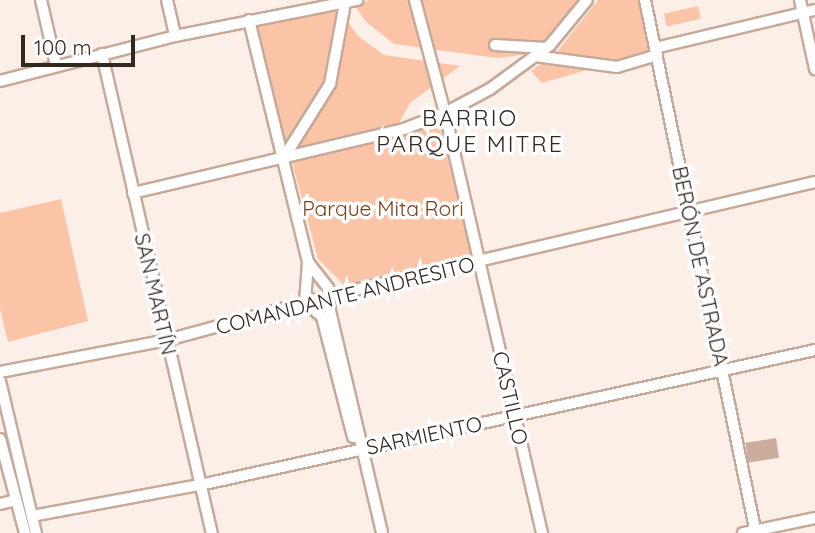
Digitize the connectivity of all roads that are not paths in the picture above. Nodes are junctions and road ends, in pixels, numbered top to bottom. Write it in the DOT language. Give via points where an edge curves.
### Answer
graph roads {
  1 [pos="41,0"];
  2 [pos="167,0"];
  3 [pos="357,0"];
  4 [pos="415,0"];
  5 [pos="587,0"];
  6 [pos="645,0"];
  7 [pos="800,0"];
  8 [pos="345,3"];
  9 [pos="296,6"];
  10 [pos="815,10"];
  11 [pos="802,13"];
  12 [pos="249,20"];
  13 [pos="175,36"];
  14 [pos="495,45"];
  15 [pos="546,48"];
  16 [pos="656,52"];
  17 [pos="102,54"];
  18 [pos="535,57"];
  19 [pos="57,65"];
  20 [pos="815,69"];
  21 [pos="0,81"];
  22 [pos="445,113"];
  23 [pos="283,159"];
  24 [pos="815,182"];
  25 [pos="133,193"];
  26 [pos="688,213"];
  27 [pos="308,262"];
  28 [pos="480,263"];
  29 [pos="329,296"];
  30 [pos="305,302"];
  31 [pos="167,340"];
  32 [pos="815,350"];
  33 [pos="723,370"];
  34 [pos="0,372"];
  35 [pos="0,381"];
  36 [pos="516,415"];
  37 [pos="0,439"];
  38 [pos="360,449"];
  39 [pos="200,485"];
  40 [pos="16,500"];
  41 [pos="0,504"];
  42 [pos="32,516"];
  43 [pos="815,518"];
  44 [pos="756,532"];
  45 [pos="25,533"];
  46 [pos="36,533"];
  47 [pos="212,533"];
  48 [pos="376,533"];
  49 [pos="383,533"];
  50 [pos="542,533"];
  51 [pos="743,533"];
  1 -- 19 [label="street"];
  2 -- 13 [label="street"];
  3 -- 8 [label="street"];
  4 -- 22 [label="street, CASTILLO"];
  5 -- 15 [label="street"];
  6 -- 16 [label="street, BERÓN DE ASTRADA"];
  7 -- 11 [label="street"];
  8 -- 9 [label="street"];
  8 -- 23 [label="street" via="330,84"];
  9 -- 12 [label="street"];
  10 -- 11 [label="street"];
  11 -- 16 [label="street"];
  11 -- 20 [label="street"];
  12 -- 13 [label="street"];
  12 -- 23 [label="street"];
  13 -- 17 [label="street"];
  14 -- 15 [label="street"];
  15 -- 18 [label="street"];
  16 -- 18 [label="street" via="617,66"];
  16 -- 26 [label="street, BERÓN DE ASTRADA"];
  17 -- 19 [label="street"];
  17 -- 25 [label="street, SAN MARTÍN"];
  18 -- 22 [label="street"];
  19 -- 21 [label="street"];
  22 -- 23 [label="street" via="404,129"];
  22 -- 28 [label="street, CASTILLO"];
  23 -- 25 [label="street"];
  23 -- 27 [label="street"];
  24 -- 26 [label="street, COMANDANTE ANDRESITO"];
  25 -- 31 [label="street, SAN MARTÍN"];
  26 -- 28 [label="street, COMANDANTE ANDRESITO"];
  26 -- 33 [label="street, BERÓN DE ASTRADA"];
  27 -- 29 [label="street"];
  27 -- 30 [label="street"];
  28 -- 29 [label="street, COMANDANTE ANDRESITO"];
  28 -- 36 [label="street, CASTILLO"];
  29 -- 30 [label="street, COMANDANTE ANDRESITO"];
  29 -- 38 [label="street"];
  30 -- 31 [label="street, COMANDANTE ANDRESITO"];
  30 -- 38 [label="street" via="322,317"];
  31 -- 34 [label="street, COMANDANTE ANDRESITO"];
  31 -- 39 [label="street, SAN MARTÍN"];
  32 -- 33 [label="street, SARMIENTO"];
  33 -- 36 [label="street, SARMIENTO"];
  33 -- 44 [label="street, BERÓN DE ASTRADA"];
  35 -- 42 [label="street"];
  36 -- 38 [label="street, SARMIENTO"];
  36 -- 50 [label="street, CASTILLO"];
  37 -- 40 [label="street"];
  38 -- 39 [label="street, SARMIENTO"];
  38 -- 48 [label="street"];
  38 -- 49 [label="street"];
  39 -- 42 [label="street, SARMIENTO"];
  39 -- 47 [label="street, SAN MARTÍN"];
  40 -- 41 [label="street"];
  40 -- 45 [label="street"];
  42 -- 46 [label="street"];
  43 -- 44 [label="street"];
  44 -- 51 [label="street"];
}
